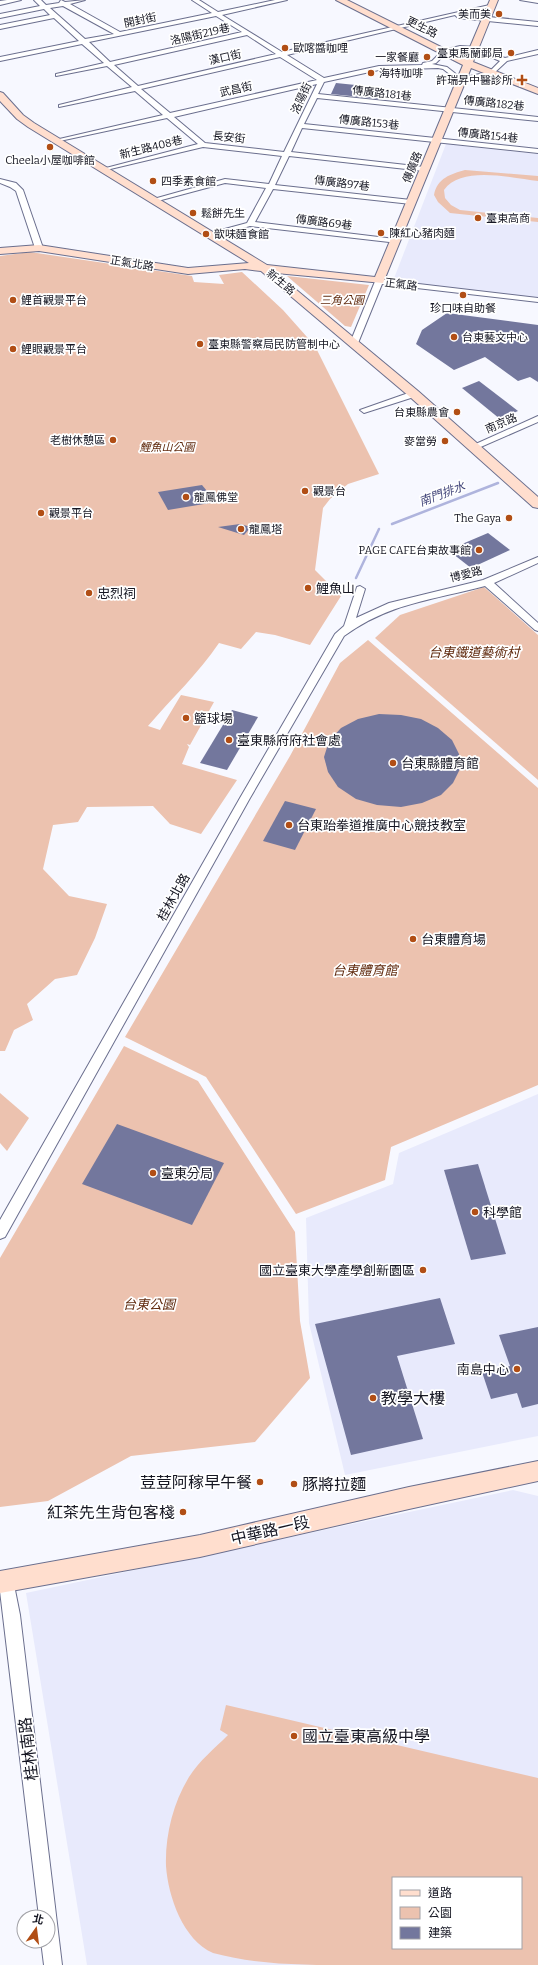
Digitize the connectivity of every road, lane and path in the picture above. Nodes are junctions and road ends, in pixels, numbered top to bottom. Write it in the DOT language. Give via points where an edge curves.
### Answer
graph roads {
  1 [pos="18,0"];
  2 [pos="37,0"];
  3 [pos="82,0"];
  4 [pos="196,0"];
  5 [pos="284,0"];
  6 [pos="340,0"];
  7 [pos="523,0"];
  8 [pos="538,1"];
  9 [pos="62,2"];
  10 [pos="0,3"];
  11 [pos="493,3"];
  12 [pos="44,7"];
  13 [pos="219,13"];
  14 [pos="447,15"];
  15 [pos="0,16"];
  16 [pos="55,16"];
  17 [pos="485,19"];
  18 [pos="538,24"];
  19 [pos="0,27"];
  20 [pos="394,27"];
  21 [pos="248,33"];
  22 [pos="119,34"];
  23 [pos="85,41"];
  24 [pos="474,48"];
  25 [pos="445,51"];
  26 [pos="538,52"];
  27 [pos="280,54"];
  28 [pos="0,59"];
  29 [pos="505,60"];
  30 [pos="467,63"];
  31 [pos="109,64"];
  32 [pos="420,65"];
  33 [pos="491,72"];
  34 [pos="58,75"];
  35 [pos="322,80"];
  36 [pos="460,80"];
  37 [pos="136,88"];
  38 [pos="538,91"];
  39 [pos="0,95"];
  40 [pos="314,96"];
  41 [pos="61,106"];
  42 [pos="448,110"];
  43 [pos="166,115"];
  44 [pos="538,119"];
  45 [pos="301,126"];
  46 [pos="436,140"];
  47 [pos="58,141"];
  48 [pos="203,145"];
  49 [pos="538,151"];
  50 [pos="287,154"];
  51 [pos="424,169"];
  52 [pos="104,170"];
  53 [pos="0,181"];
  54 [pos="271,186"];
  55 [pos="154,200"];
  56 [pos="411,202"];
  57 [pos="250,224"];
  58 [pos="214,235"];
  59 [pos="395,241"];
  60 [pos="39,248"];
  61 [pos="0,251"];
  62 [pos="264,268"];
  63 [pos="379,281"];
  64 [pos="538,300"];
  65 [pos="354,343"];
  66 [pos="414,394"];
  67 [pos="364,410"];
  68 [pos="538,419"];
  69 [pos="474,447"];
  70 [pos="538,504"];
  71 [pos="538,560"];
  72 [pos="487,582"];
  73 [pos="360,589"];
  74 [pos="397,602"];
  75 [pos="349,626"];
  76 [pos="538,628"];
  77 [pos="0,1233"];
  78 [pos="538,1471"];
  79 [pos="3,1582"];
  80 [pos="47,1909"];
  81 [pos="51,1949"];
  82 [pos="52,1965"];
  1 -- 10 [label="street"];
  2 -- 12 [label="street, 長安街"];
  3 -- 9 [label="street"];
  4 -- 13 [label="street, 洛陽街"];
  5 -- 13 [label="street, 開封街"];
  6 -- 20 [label="street, 更生路"];
  7 -- 8 [label="street"];
  9 -- 12 [label="street"];
  9 -- 22 [label="street"];
  11 -- 14 [label="street, 漢口街"];
  11 -- 17 [label="street, 傳廣路"];
  12 -- 15 [label="street"];
  12 -- 16 [label="street, 長安街"];
  13 -- 21 [label="street, 洛陽街"];
  13 -- 22 [label="street, 開封街"];
  14 -- 17 [label="street"];
  14 -- 20 [label="street, 漢口街"];
  16 -- 19 [label="street"];
  16 -- 23 [label="street, 長安街"];
  17 -- 18 [label="street"];
  17 -- 24 [label="street, 傳廣路"];
  20 -- 25 [label="street, 更生路"];
  20 -- 27 [label="street, 漢口街"];
  21 -- 27 [label="street, 洛陽街"];
  21 -- 31 [label="street, 洛陽街219巷"];
  22 -- 23 [label="street, 開封街"];
  23 -- 28 [label="street, 開封街"];
  23 -- 31 [label="street, 長安街"];
  24 -- 25 [label="street"];
  24 -- 29 [label="street"];
  24 -- 30 [label="street, 傳廣路"];
  24 -- 33 [label="street" via="490,64"];
  25 -- 30 [label="street, 更生路"];
  25 -- 32 [label="street" via="434,62"];
  25 -- 36 [label="street" via="452,72"];
  26 -- 29 [label="street"];
  27 -- 35 [label="street, 洛陽街"];
  27 -- 37 [label="street, 漢口街"];
  29 -- 33 [label="street"];
  30 -- 33 [label="street, 更生路"];
  30 -- 36 [label="street, 傳廣路"];
  31 -- 34 [label="street, 洛陽街219巷"];
  31 -- 37 [label="street, 長安街"];
  32 -- 35 [label="street, 武昌街" via="379,68"];
  32 -- 36 [label="street" via="445,68"];
  33 -- 36 [label="street"];
  33 -- 38 [label="street, 更生路"];
  35 -- 40 [label="street, 洛陽街"];
  35 -- 43 [label="street, 武昌街"];
  36 -- 42 [label="street, 傳廣路"];
  37 -- 41 [label="street, 漢口街"];
  37 -- 43 [label="street, 長安街"];
  39 -- 47 [label="street, 新生路" via="20,116"];
  40 -- 42 [label="street, 傳廣路181巷"];
  40 -- 45 [label="street, 洛陽街"];
  42 -- 44 [label="street, 傳廣路182巷"];
  42 -- 46 [label="street, 傳廣路"];
  43 -- 47 [label="street, 武昌街"];
  43 -- 48 [label="street, 長安街"];
  45 -- 46 [label="street, 傳廣路153巷"];
  45 -- 50 [label="street, 洛陽街"];
  46 -- 49 [label="street, 傳廣路154巷"];
  46 -- 51 [label="street, 傳廣路"];
  47 -- 52 [label="street, 新生路"];
  48 -- 50 [label="street, 長安街"];
  48 -- 52 [label="street, 新生路408巷"];
  50 -- 51 [label="street, 長安街"];
  50 -- 54 [label="street, 洛陽街"];
  51 -- 56 [label="street, 傳廣路"];
  52 -- 55 [label="street, 新生路"];
  53 -- 60 [label="street" via="19,190"];
  54 -- 55 [label="street, 傳廣路97巷" via="225,181"];
  54 -- 56 [label="street, 傳廣路97巷"];
  54 -- 57 [label="street, 洛陽街"];
  55 -- 58 [label="street, 新生路"];
  56 -- 59 [label="street, 傳廣路"];
  57 -- 58 [label="street"];
  57 -- 59 [label="street, 傳廣路69巷"];
  58 -- 62 [label="street, 新生路"];
  59 -- 63 [label="street, 傳廣路"];
  60 -- 61 [label="street, 正氣北路"];
  60 -- 62 [label="street, 正氣北路" via="188,271 244,266"];
  62 -- 63 [label="street, 正氣路"];
  62 -- 65 [label="street, 新生路"];
  63 -- 64 [label="street, 正氣路"];
  63 -- 65 [label="street, 傳廣路"];
  65 -- 66 [label="street, 新生路"];
  66 -- 67 [label="street"];
  66 -- 69 [label="street, 新生路"];
  68 -- 69 [label="street, 南京路"];
  69 -- 70 [label="street, 新生路"];
  71 -- 72 [label="street, 博愛路"];
  72 -- 74 [label="street, 博愛路"];
  72 -- 76 [label="street"];
  73 -- 75 [label="street"];
  74 -- 75 [label="street, 桂林北路"];
  75 -- 77 [label="street, 桂林北路" via="340,634 245,798"];
  78 -- 79 [label="street, 中華路一段" via="200,1546"];
  79 -- 80 [label="street, 桂林南路" via="12,1615"];
  81 -- 82 [label="street"];
}
